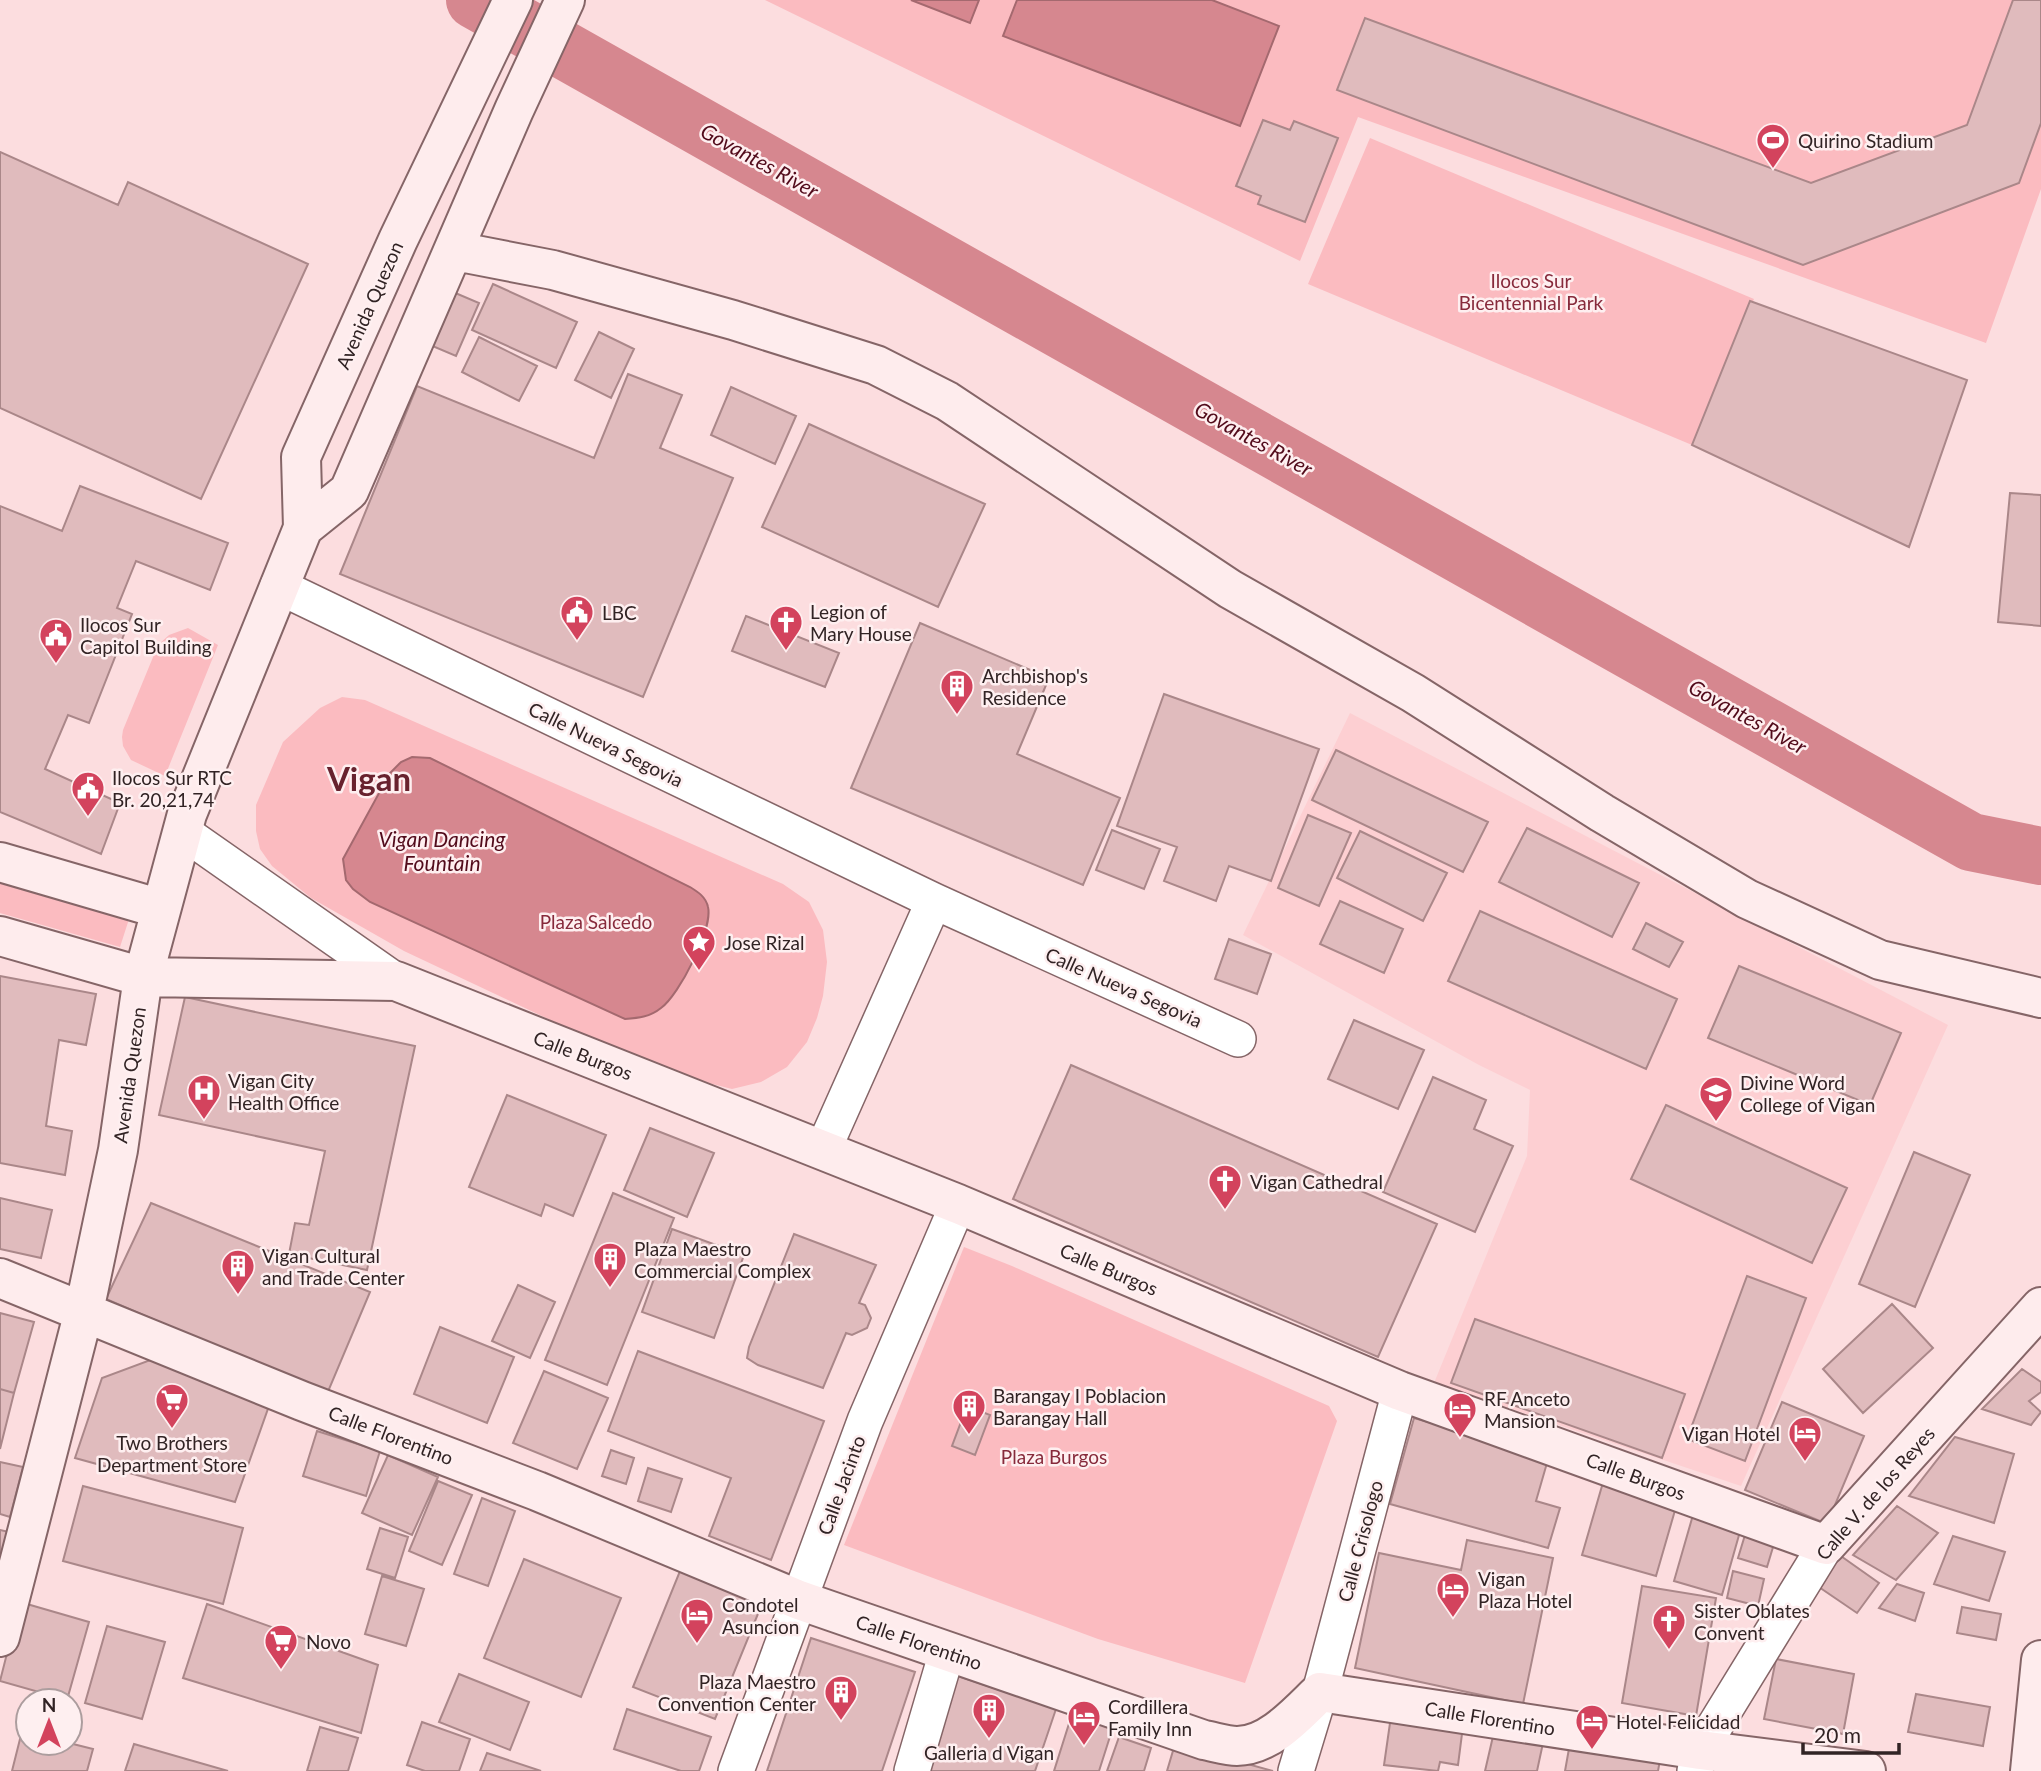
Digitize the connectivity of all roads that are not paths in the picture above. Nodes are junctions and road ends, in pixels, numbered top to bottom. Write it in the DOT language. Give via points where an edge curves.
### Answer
graph roads {
  1 [pos="513,0"];
  2 [pos="565,0"];
  3 [pos="466,102"];
  4 [pos="509,124"];
  5 [pos="455,251"];
  6 [pos="303,528"];
  7 [pos="278,586"];
  8 [pos="183,832"];
  9 [pos="0,862"];
  10 [pos="934,901"];
  11 [pos="161,909"];
  12 [pos="0,936"];
  13 [pos="144,977"];
  14 [pos="396,981"];
  15 [pos="2041,998"];
  16 [pos="1238,1039"];
  17 [pos="823,1150"];
  18 [pos="957,1204"];
  19 [pos="0,1278"];
  20 [pos="2041,1307"];
  21 [pos="84,1311"];
  22 [pos="1399,1391"];
  23 [pos="1826,1545"];
  24 [pos="799,1600"];
  25 [pos="0,1637"];
  26 [pos="947,1652"];
  27 [pos="2041,1660"];
  28 [pos="1320,1692"];
  29 [pos="1697,1760"];
  30 [pos="1810,1768"];
  31 [pos="736,1771"];
  32 [pos="912,1771"];
  33 [pos="1296,1771"];
  34 [pos="1866,1771"];
  35 [pos="2030,1771"];
  1 -- 3 [label="street, Avenida Quezon"];
  2 -- 4 [label="street, Avenida Quezon"];
  3 -- 4 [label="street"];
  3 -- 6 [label="street, Avenida Quezon" via="301,457"];
  4 -- 5 [label="street, Avenida Quezon"];
  5 -- 6 [label="street, Avenida Quezon" via="349,491"];
  5 -- 15 [label="street" via="566,274 876,365 947,401 1230,589 1413,693 1747,899 1880,960"];
  6 -- 7 [label="street, Avenida Quezon"];
  7 -- 8 [label="street, Avenida Quezon"];
  7 -- 10 [label="street, Calle Nueva Segovia"];
  8 -- 11 [label="street, Avenida Quezon"];
  8 -- 14 [label="street, Calle Burgos"];
  9 -- 11 [label="street"];
  10 -- 16 [label="street, Calle Nueva Segovia"];
  10 -- 17 [label="street"];
  11 -- 13 [label="street, Avenida Quezon"];
  12 -- 13 [label="street, Calle Burgos"];
  13 -- 14 [label="street, Calle Burgos"];
  13 -- 21 [label="street, Avenida Quezon" via="118,1150"];
  14 -- 17 [label="street, Calle Burgos"];
  17 -- 18 [label="street, Calle Burgos"];
  18 -- 22 [label="street, Calle Burgos"];
  18 -- 24 [label="street, Calle Jacinto" via="865,1421"];
  19 -- 21 [label="street, Calle Florentino"];
  20 -- 23 [label="street, Calle V. de los Reyes"];
  21 -- 24 [label="street, Calle Florentino"];
  21 -- 25 [label="street, Avenida Quezon"];
  22 -- 23 [label="street, Calle Burgos"];
  22 -- 28 [label="street, Calle Crisologo"];
  23 -- 29 [label="street, Calle V. de los Reyes"];
  24 -- 26 [label="street, Calle Florentino"];
  24 -- 31 [label="street, Calle Jacinto"];
  26 -- 28 [label="street, Calle Florentino" via="1204,1740 1239,1746 1283,1728"];
  26 -- 32 [label="street"];
  27 -- 35 [label="street"];
  28 -- 29 [label="street, Calle Florentino"];
  28 -- 33 [label="street, Calle Crisologo"];
  29 -- 30 [label="street, Calle Florentino"];
  30 -- 34 [label="street, Calle Florentino"];
}
